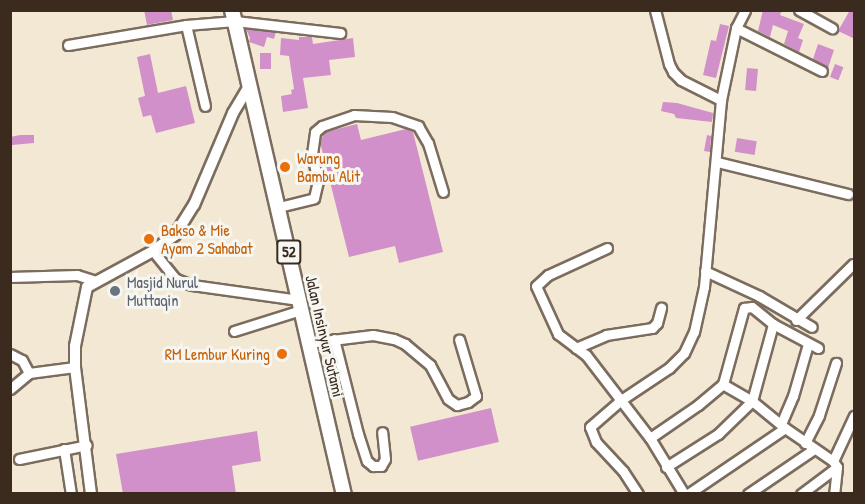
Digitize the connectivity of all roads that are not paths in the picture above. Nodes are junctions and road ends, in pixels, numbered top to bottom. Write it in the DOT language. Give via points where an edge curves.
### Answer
graph roads {
  1 [pos="655,10"];
  2 [pos="746,10"];
  3 [pos="800,10"];
  4 [pos="233,16"];
  5 [pos="186,25"];
  6 [pos="736,28"];
  7 [pos="832,28"];
  8 [pos="340,33"];
  9 [pos="68,45"];
  10 [pos="822,71"];
  11 [pos="249,86"];
  12 [pos="722,100"];
  13 [pos="205,106"];
  14 [pos="717,162"];
  15 [pos="443,192"];
  16 [pos="848,194"];
  17 [pos="279,207"];
  18 [pos="607,248"];
  19 [pos="153,251"];
  20 [pos="853,264"];
  21 [pos="705,272"];
  22 [pos="10,277"];
  23 [pos="95,281"];
  24 [pos="300,305"];
  25 [pos="661,308"];
  26 [pos="796,320"];
  27 [pos="774,324"];
  28 [pos="812,327"];
  29 [pos="234,331"];
  30 [pos="334,339"];
  31 [pos="459,339"];
  32 [pos="308,343"];
  33 [pos="808,344"];
  34 [pos="576,348"];
  35 [pos="818,348"];
  36 [pos="10,354"];
  37 [pos="836,363"];
  38 [pos="75,367"];
  39 [pos="29,373"];
  40 [pos="723,384"];
  41 [pos="10,389"];
  42 [pos="621,400"];
  43 [pos="752,401"];
  44 [pos="855,416"];
  45 [pos="783,426"];
  46 [pos="382,432"];
  47 [pos="650,438"];
  48 [pos="806,442"];
  49 [pos="87,445"];
  50 [pos="814,449"];
  51 [pos="64,450"];
  52 [pos="19,459"];
  53 [pos="835,464"];
  54 [pos="666,467"];
  55 [pos="71,494"];
  56 [pos="91,494"];
  57 [pos="344,494"];
  58 [pos="638,494"];
  59 [pos="686,494"];
  60 [pos="748,494"];
  61 [pos="801,494"];
  62 [pos="834,494"];
  1 -- 12 [label="street" via="674,72 681,80"];
  2 -- 6 [label="street"];
  3 -- 7 [label="street"];
  4 -- 5 [label="street"];
  4 -- 8 [label="street"];
  4 -- 11 [label="highway, Jalan Insinyur Sutami / 52"];
  5 -- 9 [label="street"];
  5 -- 13 [label="street"];
  6 -- 10 [label="street"];
  6 -- 12 [label="street"];
  11 -- 17 [label="highway, Jalan Insinyur Sutami / 52"];
  11 -- 19 [label="main road" via="233,112 194,205 175,235"];
  12 -- 14 [label="street"];
  14 -- 16 [label="street"];
  14 -- 21 [label="street"];
  15 -- 17 [label="street" via="428,142 418,126 392,117 354,116 315,132 312,154 318,181 314,198"];
  17 -- 24 [label="highway, Jalan Insinyur Sutami / 52"];
  18 -- 34 [label="street" via="548,275 536,286 558,334"];
  19 -- 23 [label="main road"];
  19 -- 24 [label="street" via="176,279 192,285"];
  20 -- 26 [label="street"];
  21 -- 26 [label="street" via="759,296"];
  21 -- 42 [label="street" via="694,332 684,353 669,368"];
  22 -- 23 [label="street" via="77,275"];
  23 -- 38 [label="main road" via="87,287 82,305"];
  24 -- 29 [label="street"];
  24 -- 32 [label="highway, Jalan Insinyur Sutami / 52"];
  25 -- 34 [label="street" via="652,328 606,335"];
  26 -- 28 [label="street"];
  27 -- 33 [label="street"];
  27 -- 40 [label="street" via="752,307 744,308"];
  27 -- 43 [label="street"];
  30 -- 31 [label="street" via="373,335 405,344 430,365 448,399 457,405 476,396"];
  30 -- 32 [label="street"];
  30 -- 46 [label="street" via="358,434 367,461 373,466 381,466 385,459"];
  32 -- 57 [label="highway, Jalan Insinyur Sutami / 52"];
  33 -- 35 [label="street"];
  33 -- 45 [label="street"];
  34 -- 42 [label="street"];
  36 -- 39 [label="street" via="22,360"];
  37 -- 48 [label="street"];
  38 -- 39 [label="street"];
  38 -- 49 [label="main road"];
  39 -- 41 [label="street"];
  40 -- 43 [label="street"];
  40 -- 47 [label="street"];
  42 -- 47 [label="street"];
  42 -- 58 [label="street" via="593,423 589,432"];
  43 -- 45 [label="street"];
  43 -- 54 [label="street" via="718,434"];
  44 -- 53 [label="street"];
  45 -- 48 [label="street"];
  45 -- 59 [label="street"];
  47 -- 54 [label="street"];
  48 -- 50 [label="street"];
  49 -- 51 [label="street"];
  49 -- 56 [label="main road"];
  50 -- 53 [label="street"];
  50 -- 60 [label="street"];
  51 -- 52 [label="street"];
  51 -- 55 [label="street"];
  53 -- 61 [label="street"];
  53 -- 62 [label="street"];
  54 -- 59 [label="street"];
}
